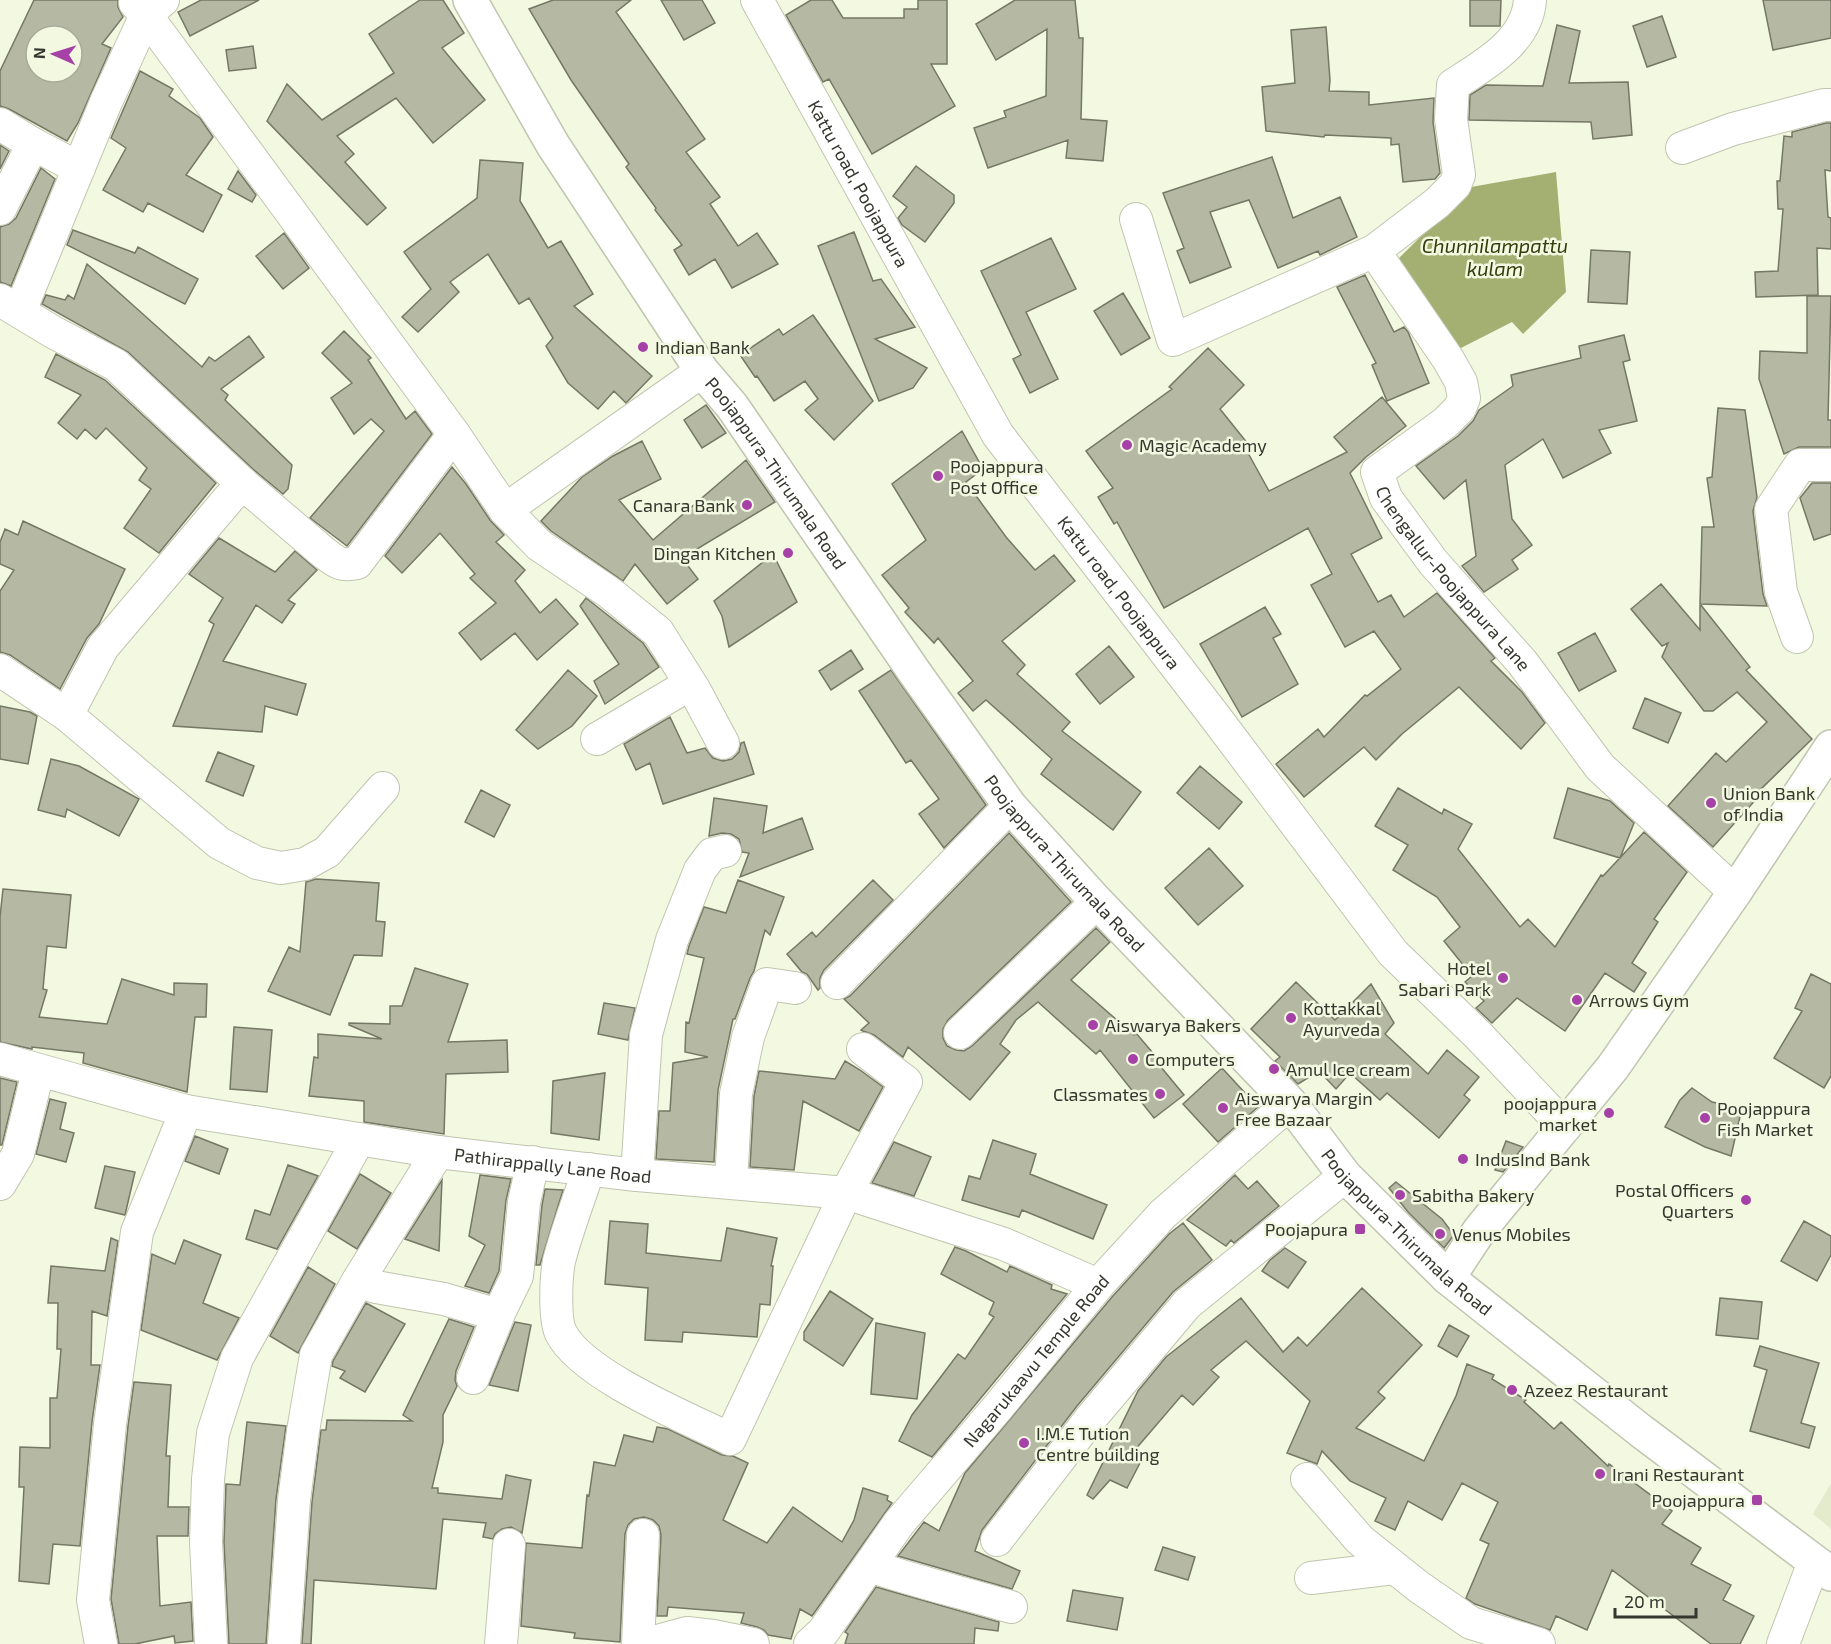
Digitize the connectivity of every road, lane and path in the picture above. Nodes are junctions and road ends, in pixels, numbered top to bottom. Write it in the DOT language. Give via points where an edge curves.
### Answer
graph roads {
  1 [pos="470,0"];
  2 [pos="757,0"];
  3 [pos="1530,0"];
  4 [pos="148,5"];
  5 [pos="1831,105"];
  6 [pos="0,124"];
  7 [pos="33,144"];
  8 [pos="1682,148"];
  9 [pos="79,168"];
  10 [pos="0,209"];
  11 [pos="1136,219"];
  12 [pos="1374,251"];
  13 [pos="10,305"];
  14 [pos="702,371"];
  15 [pos="454,434"];
  16 [pos="1831,465"];
  17 [pos="242,483"];
  18 [pos="505,510"];
  19 [pos="1797,637"];
  20 [pos="0,670"];
  21 [pos="690,684"];
  22 [pos="67,716"];
  23 [pos="597,739"];
  24 [pos="723,743"];
  25 [pos="1831,747"];
  26 [pos="383,788"];
  27 [pos="1010,806"];
  28 [pos="725,851"];
  29 [pos="1735,892"];
  30 [pos="1097,902"];
  31 [pos="837,983"];
  32 [pos="795,988"];
  33 [pos="960,1033"];
  34 [pos="862,1049"];
  35 [pos="0,1059"];
  36 [pos="38,1071"];
  37 [pos="1290,1103"];
  38 [pos="186,1111"];
  39 [pos="1564,1127"];
  40 [pos="359,1139"];
  41 [pos="438,1152"];
  42 [pos="533,1162"];
  43 [pos="589,1168"];
  44 [pos="637,1175"];
  45 [pos="1346,1176"];
  46 [pos="731,1182"];
  47 [pos="0,1184"];
  48 [pos="846,1193"];
  49 [pos="1448,1278"];
  50 [pos="358,1281"];
  51 [pos="1098,1285"];
  52 [pos="498,1315"];
  53 [pos="472,1378"];
  54 [pos="1307,1479"];
  55 [pos="644,1535"];
  56 [pos="997,1540"];
  57 [pos="509,1545"];
  58 [pos="870,1566"];
  59 [pos="1394,1568"];
  60 [pos="1823,1568"];
  61 [pos="1311,1578"];
  62 [pos="1011,1606"];
  63 [pos="101,1644"];
  64 [pos="210,1644"];
  65 [pos="284,1644"];
  66 [pos="501,1644"];
  67 [pos="638,1644"];
  68 [pos="647,1644"];
  69 [pos="753,1644"];
  70 [pos="810,1644"];
  71 [pos="1539,1644"];
  72 [pos="1784,1644"];
  1 -- 14 [label="main road, Poojappura-Thirumala Road" via="553,145"];
  2 -- 39 [label="street, Kattu road, Poojappura" via="998,435 1393,953 1478,1035"];
  3 -- 12 [label="street" via="1530,9 1516,36 1502,52 1453,85 1451,119 1459,175 1455,185"];
  4 -- 9 [label="street"];
  4 -- 15 [label="street"];
  5 -- 8 [label="street" via="1733,129"];
  6 -- 7 [label="street"];
  7 -- 9 [label="street"];
  7 -- 10 [label="street"];
  9 -- 13 [label="street"];
  11 -- 12 [label="street" via="1173,340"];
  12 -- 29 [label="street, Chengallur-Poojappura Lane" via="1449,359 1464,398 1445,423 1377,472 1386,498 1433,562 1521,662 1600,767"];
  13 -- 17 [label="street" via="116,365"];
  14 -- 18 [label="street"];
  14 -- 27 [label="main road, Poojappura-Thirumala Road" via="732,406"];
  15 -- 17 [label="street" via="357,562 347,566 323,552"];
  15 -- 18 [label="street"];
  16 -- 19 [label="street" via="1800,465 1771,509 1781,592"];
  17 -- 22 [label="street" via="103,647"];
  18 -- 21 [label="street" via="540,545 658,632"];
  20 -- 22 [label="street"];
  21 -- 23 [label="street"];
  21 -- 24 [label="street"];
  22 -- 26 [label="street" via="219,843 257,863 281,868 305,864 327,852"];
  25 -- 29 [label="main road"];
  27 -- 30 [label="main road, Poojappura-Thirumala Road"];
  27 -- 31 [label="street"];
  28 -- 44 [label="street" via="712,854 700,870 672,939 654,1005 646,1035"];
  29 -- 39 [label="main road" via="1613,1067"];
  30 -- 33 [label="street"];
  30 -- 37 [label="main road, Poojappura-Thirumala Road"];
  32 -- 46 [label="street" via="767,984 748,1037 736,1094"];
  34 -- 48 [label="street" via="906,1082"];
  35 -- 36 [label="street, Pathirappally Lane Road"];
  36 -- 38 [label="street, Pathirappally Lane Road"];
  36 -- 47 [label="street" via="18,1154"];
  37 -- 45 [label="main road, Poojappura-Thirumala Road"];
  37 -- 51 [label="street, Nagarukaavu Temple Road" via="1163,1214"];
  38 -- 40 [label="street, Pathirappally Lane Road"];
  38 -- 63 [label="street" via="137,1232 110,1424 93,1600"];
  39 -- 49 [label="main road" via="1479,1231"];
  40 -- 41 [label="street, Pathirappally Lane Road"];
  40 -- 64 [label="street" via="237,1359 213,1433 206,1542"];
  41 -- 42 [label="street, Pathirappally Lane Road"];
  41 -- 50 [label="street"];
  42 -- 43 [label="street, Pathirappally Lane Road"];
  42 -- 52 [label="street" via="524,1202 517,1276"];
  43 -- 44 [label="street, Pathirappally Lane Road"];
  43 -- 48 [label="street" via="559,1262 556,1299 560,1332 576,1354 602,1373 730,1439"];
  44 -- 46 [label="street, Pathirappally Lane Road"];
  45 -- 49 [label="main road, Poojappura-Thirumala Road"];
  45 -- 56 [label="street" via="1187,1304 1091,1418"];
  46 -- 48 [label="street, Pathirappally Lane Road"];
  48 -- 51 [label="street, Pathirappally Lane Road" via="1004,1244"];
  49 -- 60 [label="main road, Poojappura-Thirumala Road"];
  50 -- 52 [label="street"];
  50 -- 65 [label="street" via="316,1355 294,1500"];
  51 -- 58 [label="street, Nagarukaavu Temple Road" via="899,1523"];
  52 -- 53 [label="street"];
  54 -- 59 [label="street" via="1360,1540"];
  55 -- 67 [label="street"];
  57 -- 66 [label="street"];
  58 -- 62 [label="street"];
  58 -- 70 [label="street, Nagarukaavu Temple Road" via="824,1632"];
  59 -- 61 [label="street"];
  59 -- 71 [label="street" via="1471,1623"];
  60 -- 72 [label="street"];
  68 -- 69 [label="street" via="687,1633"];
}
